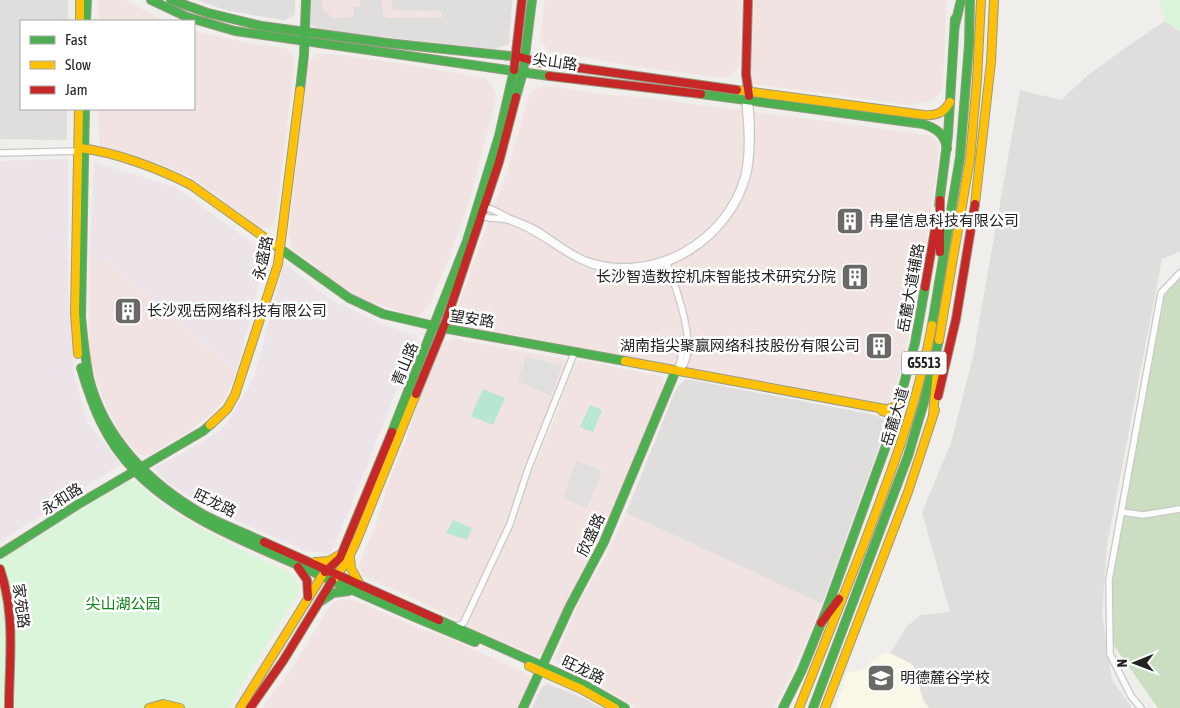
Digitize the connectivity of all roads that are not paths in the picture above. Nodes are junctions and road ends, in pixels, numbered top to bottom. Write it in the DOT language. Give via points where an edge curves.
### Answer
graph roads {
  1 [pos="80,0"];
  2 [pos="87,0"];
  3 [pos="150,0"];
  4 [pos="171,0"];
  5 [pos="304,0"];
  6 [pos="522,0"];
  7 [pos="532,0"];
  8 [pos="747,0"];
  9 [pos="956,0"];
  10 [pos="961,0"];
  11 [pos="970,0"];
  12 [pos="981,0"];
  13 [pos="994,0"];
  14 [pos="80,20"];
  15 [pos="86,20"];
  16 [pos="955,25"];
  17 [pos="304,32"];
  18 [pos="304,41"];
  19 [pos="516,56"];
  20 [pos="526,58"];
  21 [pos="514,71"];
  22 [pos="523,72"];
  23 [pos="746,91"];
  24 [pos="747,100"];
  25 [pos="950,102"];
  26 [pos="79,110"];
  27 [pos="85,110"];
  28 [pos="946,149"];
  29 [pos="81,150"];
  30 [pos="0,153"];
  31 [pos="940,200"];
  32 [pos="480,210"];
  33 [pos="279,249"];
  34 [pos="665,262"];
  35 [pos="1180,273"];
  36 [pos="940,280"];
  37 [pos="438,328"];
  38 [pos="940,337"];
  39 [pos="575,353"];
  40 [pos="677,371"];
  41 [pos="900,402"];
  42 [pos="934,415"];
  43 [pos="894,424"];
  44 [pos="137,469"];
  45 [pos="1180,509"];
  46 [pos="1122,512"];
  47 [pos="346,545"];
  48 [pos="0,553"];
  49 [pos="351,554"];
  50 [pos="311,562"];
  51 [pos="295,564"];
  52 [pos="0,569"];
  53 [pos="328,570"];
  54 [pos="338,574"];
  55 [pos="0,575"];
  56 [pos="322,576"];
  57 [pos="332,581"];
  58 [pos="848,586"];
  59 [pos="365,587"];
  60 [pos="358,593"];
  61 [pos="306,602"];
  62 [pos="316,607"];
  63 [pos="822,624"];
  64 [pos="450,626"];
  65 [pos="469,634"];
  66 [pos="543,669"];
  67 [pos="8,708"];
  68 [pos="149,708"];
  69 [pos="155,708"];
  70 [pos="172,708"];
  71 [pos="180,708"];
  72 [pos="240,708"];
  73 [pos="250,708"];
  74 [pos="524,708"];
  75 [pos="615,708"];
  76 [pos="625,708"];
  77 [pos="783,708"];
  78 [pos="799,708"];
  79 [pos="813,708"];
  80 [pos="825,708"];
  81 [pos="1141,708"];
  1 -- 14 [label="main road"];
  2 -- 15 [label="main road"];
  3 -- 18 [label="main road, 尖山路" via="208,24"];
  4 -- 17 [label="main road, 尖山路" via="224,19"];
  5 -- 17 [label="main road, 永盛路"];
  6 -- 19 [label="main road, 青山路"];
  7 -- 20 [label="main road, 青山路"];
  8 -- 23 [label="main road"];
  9 -- 16 [label="main road, 岳麓大道辅路"];
  10 -- 16 [label="main road"];
  11 -- 36 [label="main road, 岳麓大道 / G5513" via="960,157"];
  12 -- 38 [label="main road, 岳麓大道 / G5513" via="970,158"];
  13 -- 42 [label="main road" via="992,55 975,207 950,347"];
  16 -- 25 [label="main road, 岳麓大道辅路"];
  17 -- 18 [label="main road, 永盛路"];
  17 -- 19 [label="main road, 尖山路"];
  18 -- 21 [label="main road, 尖山路"];
  18 -- 33 [label="main road, 永盛路"];
  19 -- 20 [label="main road, 尖山路"];
  19 -- 21 [label="main road, 青山路"];
  20 -- 22 [label="main road, 青山路"];
  20 -- 23 [label="main road, 尖山路"];
  21 -- 22 [label="main road, 尖山路"];
  21 -- 32 [label="main road, 青山路"];
  22 -- 24 [label="main road, 尖山路"];
  22 -- 32 [label="main road, 青山路" via="499,162"];
  23 -- 24 [label="main road"];
  23 -- 25 [label="main road, 尖山路" via="930,116 945,111"];
  24 -- 28 [label="main road, 尖山路" via="923,124 943,134"];
  24 -- 34 [label="street" via="744,176 733,203 702,239"];
  25 -- 28 [label="main road, 岳麓大道辅路"];
  26 -- 29 [label="main road, 旺龙路"];
  27 -- 29 [label="main road, 旺龙路"];
  28 -- 31 [label="main road, 岳麓大道辅路"];
  29 -- 30 [label="street"];
  29 -- 33 [label="main road, 望安路" via="176,177"];
  29 -- 44 [label="main road, 旺龙路" via="76,329 79,357 90,401 101,426 114,446"];
  31 -- 36 [label="main road"];
  31 -- 41 [label="main road, 岳麓大道辅路" via="915,343"];
  32 -- 34 [label="street" via="494,219 506,219 525,227 569,255 599,267 618,270"];
  32 -- 37 [label="main road, 青山路"];
  33 -- 37 [label="main road, 望安路" via="357,302 383,314"];
  33 -- 44 [label="main road, 永盛路" via="272,286 242,377 227,409 203,431"];
  34 -- 40 [label="street" via="687,328 684,364"];
  35 -- 46 [label="street" via="1161,293"];
  36 -- 58 [label="main road, 岳麓大道 / G5513" via="927,352 903,439"];
  37 -- 39 [label="main road, 望安路"];
  37 -- 47 [label="main road, 青山路"];
  37 -- 49 [label="main road, 青山路"];
  38 -- 42 [label="main road"];
  38 -- 79 [label="main road, 岳麓大道 / G5513" via="908,456"];
  39 -- 40 [label="main road, 望安路"];
  39 -- 64 [label="street" via="500,546 464,622"];
  39 -- 65 [label="street" via="512,524 466,623 465,629"];
  40 -- 41 [label="main road, 望安路" via="885,409 896,407"];
  40 -- 43 [label="main road, 望安路" via="888,412"];
  40 -- 66 [label="main road, 欣盛路" via="604,542 573,600"];
  41 -- 43 [label="main road, 岳麓大道辅路"];
  42 -- 80 [label="main road"];
  43 -- 63 [label="main road, 岳麓大道辅路"];
  44 -- 48 [label="main road, 永和路"];
  44 -- 50 [label="main road, 旺龙路" via="194,510"];
  44 -- 51 [label="main road, 旺龙路" via="154,489 185,511"];
  45 -- 46 [label="street" via="1143,515"];
  46 -- 81 [label="street" via="1109,580 1110,654 1131,696"];
  47 -- 50 [label="main road" via="334,559"];
  47 -- 53 [label="main road, 青山路"];
  49 -- 54 [label="main road, 青山路"];
  49 -- 59 [label="main road" via="352,574"];
  50 -- 53 [label="main road, 旺龙路"];
  51 -- 56 [label="main road, 旺龙路"];
  51 -- 61 [label="main road" via="308,584"];
  52 -- 67 [label="main road, 家苑路" via="12,617"];
  53 -- 54 [label="main road, 旺龙路"];
  53 -- 56 [label="main road, 青山路"];
  54 -- 57 [label="main road, 青山路"];
  54 -- 59 [label="main road, 旺龙路"];
  55 -- 67 [label="main road, 家苑路" via="10,617"];
  56 -- 57 [label="main road, 旺龙路"];
  56 -- 61 [label="main road, 青山路"];
  57 -- 60 [label="main road, 旺龙路"];
  57 -- 62 [label="main road, 青山路"];
  58 -- 63 [label="main road"];
  58 -- 78 [label="main road, 岳麓大道 / G5513"];
  59 -- 64 [label="main road, 旺龙路"];
  60 -- 62 [label="main road" via="344,590 333,593"];
  60 -- 66 [label="main road, 旺龙路"];
  61 -- 72 [label="main road, 青山路"];
  62 -- 73 [label="main road, 青山路"];
  63 -- 77 [label="main road, 岳麓大道辅路"];
  64 -- 65 [label="main road, 旺龙路"];
  65 -- 66 [label="main road, 旺龙路"];
  66 -- 74 [label="main road, 欣盛路"];
  66 -- 75 [label="main road, 旺龙路"];
  66 -- 76 [label="main road, 旺龙路" via="592,689"];
  68 -- 71 [label="main road" via="162,704"];
  69 -- 70 [label="main road"];
}
